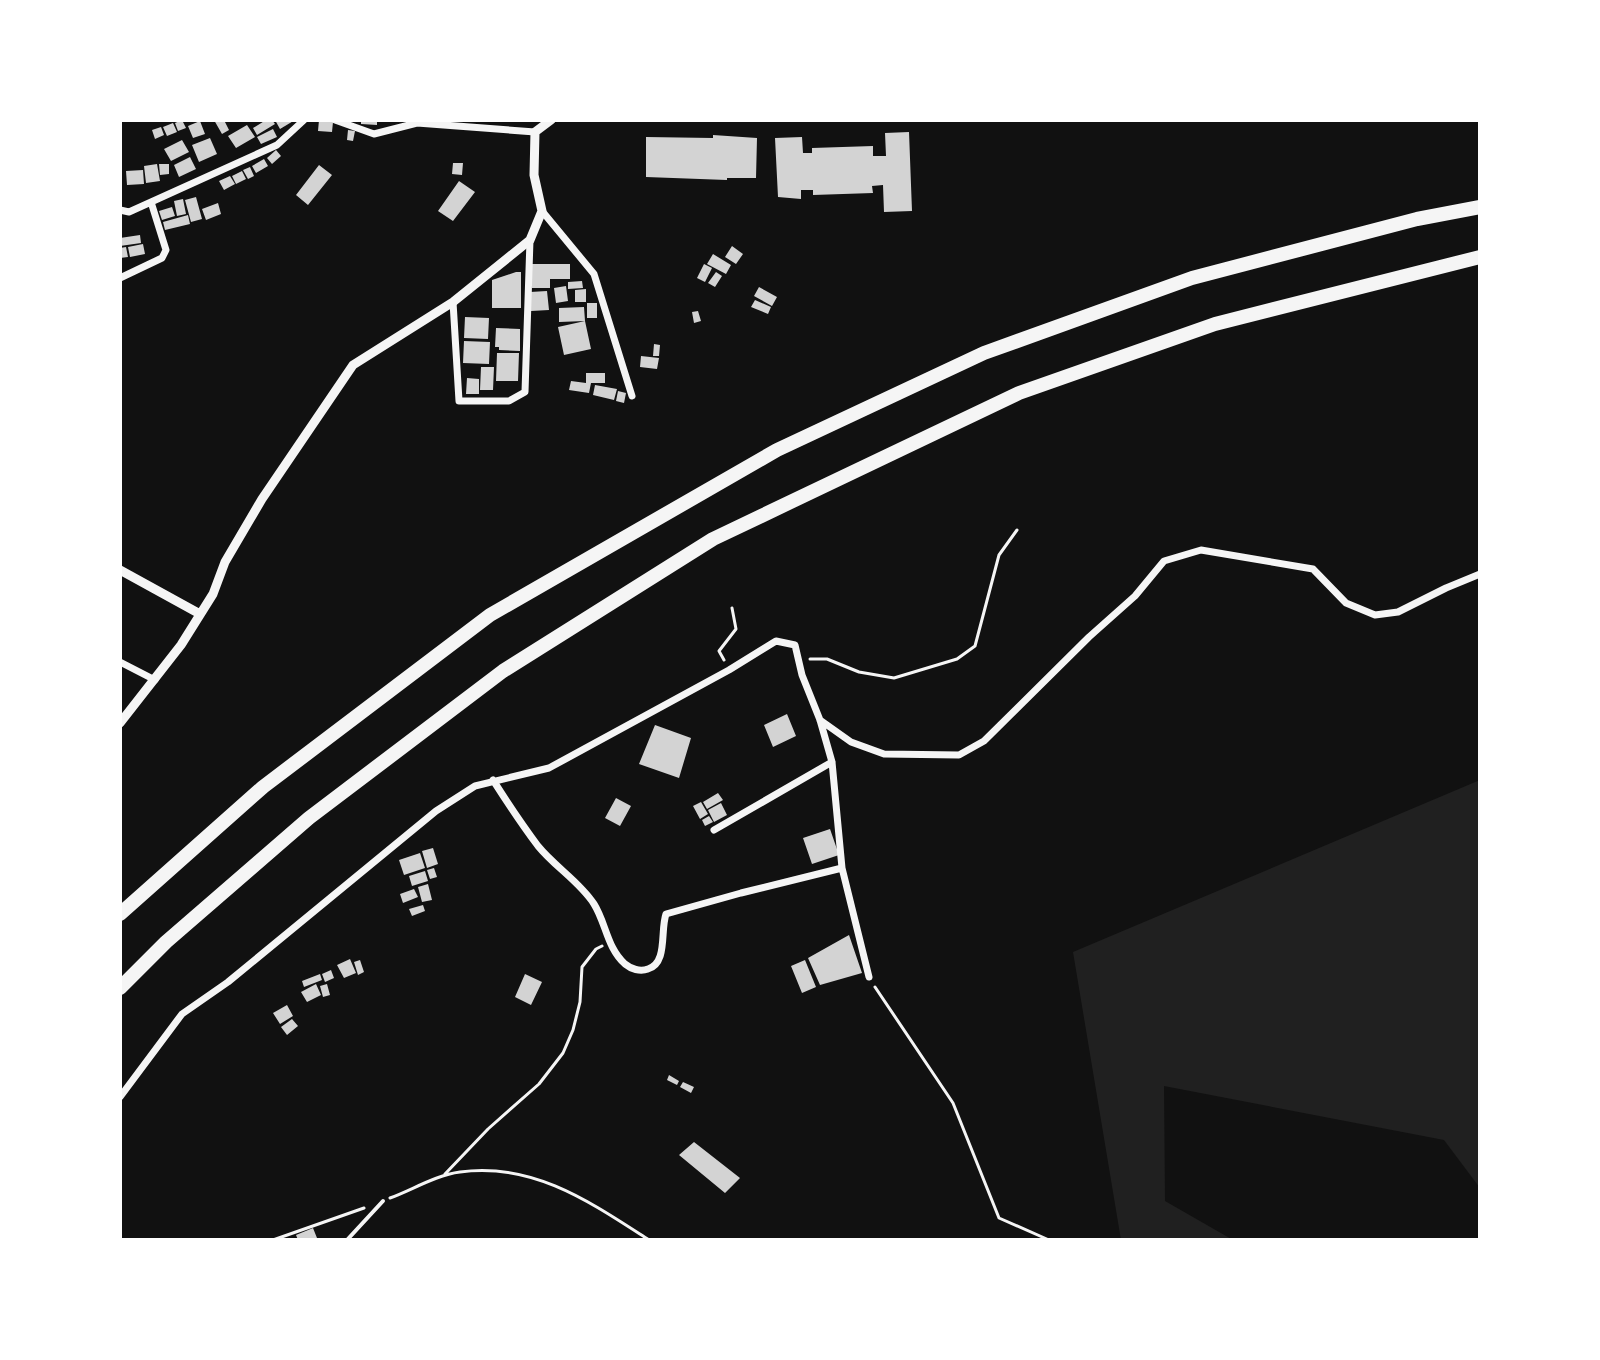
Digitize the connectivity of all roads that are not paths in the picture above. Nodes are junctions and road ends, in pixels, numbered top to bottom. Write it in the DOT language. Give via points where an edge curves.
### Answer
graph roads {
  1 [pos="304,120"];
  2 [pos="335,120"];
  3 [pos="551,120"];
  4 [pos="417,122"];
  5 [pos="535,132"];
  6 [pos="151,202"];
  7 [pos="1480,207"];
  8 [pos="120,210"];
  9 [pos="542,211"];
  10 [pos="530,240"];
  11 [pos="1480,257"];
  12 [pos="120,278"];
  13 [pos="453,302"];
  14 [pos="632,396"];
  15 [pos="120,570"];
  16 [pos="1480,574"];
  17 [pos="200,614"];
  18 [pos="120,662"];
  19 [pos="155,680"];
  20 [pos="820,720"];
  21 [pos="120,723"];
  22 [pos="832,762"];
  23 [pos="493,780"];
  24 [pos="714,830"];
  25 [pos="842,868"];
  26 [pos="120,914"];
  27 [pos="869,977"];
  28 [pos="120,988"];
  29 [pos="120,1097"];
  30 [pos="383,1201"];
  31 [pos="347,1240"];
  1 -- 6 [label="street" via="277,145"];
  2 -- 4 [label="street" via="374,134"];
  3 -- 5 [label="street"];
  4 -- 5 [label="street"];
  5 -- 9 [label="street" via="534,175"];
  6 -- 8 [label="street" via="129,212"];
  6 -- 12 [label="street" via="166,250 162,258"];
  7 -- 26 [label="highway" via="1192,278 984,353 777,450 490,615 263,787"];
  9 -- 10 [label="street"];
  9 -- 14 [label="street" via="594,274"];
  10 -- 13 [label="street"];
  10 -- 13 [label="street" via="525,392 509,401 459,401"];
  11 -- 28 [label="highway" via="1215,324 1019,393 713,539 503,671 406,744 309,818"];
  13 -- 17 [label="street" via="353,365 262,499"];
  15 -- 17 [label="street"];
  16 -- 20 [label="street" via="1398,612 1375,615 1346,603 1313,569 1201,550 1182,554 1164,561 1135,596 984,741 959,755 884,754 851,742"];
  17 -- 19 [label="street"];
  18 -- 19 [label="street"];
  19 -- 21 [label="street"];
  20 -- 22 [label="street"];
  20 -- 23 [label="street" via="795,645 776,641 549,768"];
  22 -- 24 [label="street"];
  22 -- 25 [label="street"];
  23 -- 25 [label="street" via="538,845 593,901 609,942 634,969 646,970 661,955 666,914"];
  23 -- 29 [label="street" via="436,811 182,1014"];
  25 -- 27 [label="street"];
  30 -- 31 [label="lane"];
}
